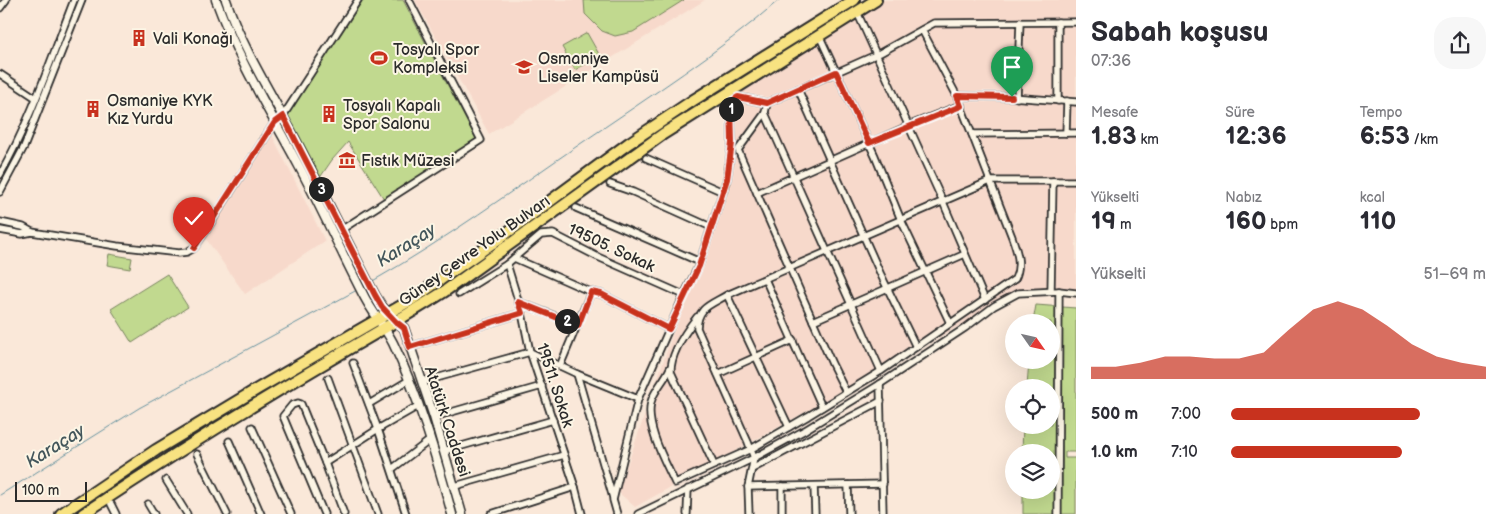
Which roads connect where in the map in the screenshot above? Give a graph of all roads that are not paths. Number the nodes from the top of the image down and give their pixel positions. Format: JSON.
{"nodes":[{"id":1,"x":6,"y":0,"type":"edge"},
{"id":2,"x":74,"y":0,"type":"edge"},
{"id":3,"x":82,"y":0,"type":"edge"},
{"id":4,"x":216,"y":0,"type":"edge"},
{"id":5,"x":226,"y":0,"type":"edge"},
{"id":6,"x":358,"y":0,"type":"edge"},
{"id":7,"x":409,"y":0,"type":"edge"},
{"id":8,"x":854,"y":0,"type":"edge"},
{"id":9,"x":876,"y":0,"type":"edge"},
{"id":10,"x":0,"y":8,"type":"edge"},
{"id":11,"x":856,"y":12,"type":"junction"},
{"id":12,"x":1020,"y":22,"type":"junction"},
{"id":13,"x":1058,"y":22,"type":"junction"},
{"id":14,"x":1076,"y":22,"type":"edge"},
{"id":15,"x":922,"y":30,"type":"junction"},
{"id":16,"x":819,"y":35,"type":"junction"},
{"id":17,"x":875,"y":55,"type":"junction"},
{"id":18,"x":836,"y":72,"type":"junction"},
{"id":19,"x":0,"y":74,"type":"edge"},
{"id":20,"x":798,"y":89,"type":"junction"},
{"id":21,"x":957,"y":96,"type":"junction"},
{"id":22,"x":36,"y":98,"type":"junction"},
{"id":23,"x":1017,"y":98,"type":"junction"},
{"id":24,"x":1058,"y":101,"type":"junction"},
{"id":25,"x":1067,"y":101,"type":"junction"},
{"id":26,"x":1076,"y":102,"type":"edge"},
{"id":27,"x":767,"y":103,"type":"junction"},
{"id":28,"x":961,"y":106,"type":"junction"},
{"id":29,"x":765,"y":113,"type":"junction"},
{"id":30,"x":283,"y":116,"type":"junction"},
{"id":31,"x":275,"y":122,"type":"junction"},
{"id":32,"x":908,"y":126,"type":"junction"},
{"id":33,"x":1066,"y":133,"type":"junction"},
{"id":34,"x":1076,"y":133,"type":"edge"},
{"id":35,"x":972,"y":134,"type":"junction"},
{"id":36,"x":869,"y":143,"type":"junction"},
{"id":37,"x":646,"y":158,"type":"dead end"},
{"id":38,"x":830,"y":161,"type":"junction"},
{"id":39,"x":0,"y":175,"type":"edge"},
{"id":40,"x":793,"y":177,"type":"junction"},
{"id":41,"x":990,"y":181,"type":"junction"},
{"id":42,"x":1053,"y":181,"type":"junction"},
{"id":43,"x":1076,"y":181,"type":"edge"},
{"id":44,"x":610,"y":184,"type":"dead end"},
{"id":45,"x":0,"y":192,"type":"edge"},
{"id":46,"x":723,"y":192,"type":"junction"},
{"id":47,"x":757,"y":193,"type":"junction"},
{"id":48,"x":943,"y":202,"type":"junction"},
{"id":49,"x":576,"y":208,"type":"dead end"},
{"id":50,"x":901,"y":220,"type":"junction"},
{"id":51,"x":0,"y":222,"type":"edge"},
{"id":52,"x":712,"y":227,"type":"junction"},
{"id":53,"x":0,"y":230,"type":"edge"},
{"id":54,"x":341,"y":230,"type":"junction"},
{"id":55,"x":32,"y":232,"type":"junction"},
{"id":56,"x":864,"y":236,"type":"junction"},
{"id":57,"x":828,"y":252,"type":"junction"},
{"id":58,"x":965,"y":254,"type":"junction"},
{"id":59,"x":514,"y":258,"type":"junction"},
{"id":60,"x":700,"y":262,"type":"junction"},
{"id":61,"x":507,"y":264,"type":"junction"},
{"id":62,"x":790,"y":268,"type":"junction"},
{"id":63,"x":925,"y":271,"type":"junction"},
{"id":64,"x":765,"y":279,"type":"junction"},
{"id":65,"x":888,"y":287,"type":"junction"},
{"id":66,"x":1051,"y":291,"type":"junction"},
{"id":67,"x":1059,"y":291,"type":"junction"},
{"id":68,"x":591,"y":292,"type":"junction"},
{"id":69,"x":1076,"y":293,"type":"edge"},
{"id":70,"x":459,"y":294,"type":"dead end"},
{"id":71,"x":684,"y":295,"type":"junction"},
{"id":72,"x":727,"y":295,"type":"junction"},
{"id":73,"x":985,"y":300,"type":"junction"},
{"id":74,"x":518,"y":302,"type":"junction"},
{"id":75,"x":850,"y":304,"type":"junction"},
{"id":76,"x":703,"y":309,"type":"junction"},
{"id":77,"x":388,"y":313,"type":"junction"},
{"id":78,"x":522,"y":313,"type":"junction"},
{"id":79,"x":377,"y":319,"type":"junction"},
{"id":80,"x":813,"y":321,"type":"junction"},
{"id":81,"x":396,"y":322,"type":"junction"},
{"id":82,"x":950,"y":323,"type":"junction"},
{"id":83,"x":578,"y":326,"type":"junction"},
{"id":84,"x":385,"y":328,"type":"junction"},
{"id":85,"x":669,"y":329,"type":"junction"},
{"id":86,"x":793,"y":340,"type":"junction"},
{"id":87,"x":410,"y":347,"type":"junction"},
{"id":88,"x":916,"y":347,"type":"junction"},
{"id":89,"x":530,"y":352,"type":"junction"},
{"id":90,"x":756,"y":357,"type":"junction"},
{"id":91,"x":353,"y":363,"type":"dead end"},
{"id":92,"x":560,"y":366,"type":"junction"},
{"id":93,"x":670,"y":368,"type":"junction"},
{"id":94,"x":881,"y":371,"type":"junction"},
{"id":95,"x":577,"y":374,"type":"junction"},
{"id":96,"x":718,"y":374,"type":"junction"},
{"id":97,"x":328,"y":378,"type":"dead end"},
{"id":98,"x":409,"y":380,"type":"junction"},
{"id":99,"x":422,"y":382,"type":"junction"},
{"id":100,"x":880,"y":384,"type":"junction"},
{"id":101,"x":542,"y":386,"type":"junction"},
{"id":102,"x":846,"y":392,"type":"junction"},
{"id":103,"x":638,"y":399,"type":"junction"},
{"id":104,"x":881,"y":401,"type":"junction"},
{"id":105,"x":369,"y":404,"type":"junction"},
{"id":106,"x":418,"y":406,"type":"junction"},
{"id":107,"x":822,"y":407,"type":"junction"},
{"id":108,"x":434,"y":417,"type":"junction"},
{"id":109,"x":553,"y":420,"type":"junction"},
{"id":110,"x":252,"y":427,"type":"dead end"},
{"id":111,"x":789,"y":427,"type":"junction"},
{"id":112,"x":808,"y":428,"type":"junction"},
{"id":113,"x":378,"y":429,"type":"junction"},
{"id":114,"x":812,"y":438,"type":"junction"},
{"id":115,"x":430,"y":440,"type":"junction"},
{"id":116,"x":229,"y":441,"type":"dead end"},
{"id":117,"x":353,"y":445,"type":"junction"},
{"id":118,"x":751,"y":449,"type":"junction"},
{"id":119,"x":444,"y":451,"type":"junction"},
{"id":120,"x":196,"y":454,"type":"dead end"},
{"id":121,"x":564,"y":455,"type":"junction"},
{"id":122,"x":754,"y":458,"type":"junction"},
{"id":123,"x":326,"y":463,"type":"junction"},
{"id":124,"x":714,"y":465,"type":"junction"},
{"id":125,"x":392,"y":468,"type":"junction"},
{"id":126,"x":752,"y":469,"type":"junction"},
{"id":127,"x":166,"y":480,"type":"dead end"},
{"id":128,"x":883,"y":484,"type":"junction"},
{"id":129,"x":848,"y":485,"type":"junction"},
{"id":130,"x":455,"y":486,"type":"junction"},
{"id":131,"x":782,"y":486,"type":"junction"},
{"id":132,"x":814,"y":486,"type":"junction"},
{"id":133,"x":575,"y":487,"type":"junction"},
{"id":134,"x":748,"y":487,"type":"junction"},
{"id":135,"x":688,"y":489,"type":"junction"},
{"id":136,"x":613,"y":500,"type":"junction"},
{"id":137,"x":111,"y":504,"type":"dead end"},
{"id":138,"x":148,"y":504,"type":"dead end"},
{"id":139,"x":61,"y":514,"type":"edge"},
{"id":140,"x":83,"y":514,"type":"edge"},
{"id":141,"x":116,"y":514,"type":"edge"},
{"id":142,"x":154,"y":514,"type":"edge"},
{"id":143,"x":187,"y":514,"type":"edge"},
{"id":144,"x":227,"y":514,"type":"edge"},
{"id":145,"x":261,"y":514,"type":"edge"},
{"id":146,"x":291,"y":514,"type":"edge"},
{"id":147,"x":324,"y":514,"type":"edge"},
{"id":148,"x":344,"y":514,"type":"edge"},
{"id":149,"x":378,"y":514,"type":"edge"},
{"id":150,"x":406,"y":514,"type":"edge"},
{"id":151,"x":452,"y":514,"type":"edge"},
{"id":152,"x":462,"y":514,"type":"edge"},
{"id":153,"x":491,"y":514,"type":"edge"},
{"id":154,"x":582,"y":514,"type":"edge"},
{"id":155,"x":617,"y":514,"type":"edge"},
{"id":156,"x":638,"y":514,"type":"edge"},
{"id":157,"x":687,"y":514,"type":"edge"},
{"id":158,"x":749,"y":514,"type":"edge"},
{"id":159,"x":782,"y":514,"type":"edge"},
{"id":160,"x":815,"y":514,"type":"edge"},
{"id":161,"x":848,"y":514,"type":"edge"},
{"id":162,"x":883,"y":514,"type":"edge"},
{"id":163,"x":1058,"y":514,"type":"edge"}],
"edges":[{"from":1,"to":10,"type":"street"},
{"from":2,"to":22,"type":"street"},
{"from":3,"to":45,"type":"street"},
{"from":4,"to":31,"type":"street","name":"Atatürk Caddesi"},
{"from":5,"to":30,"type":"street","name":"Atatürk Caddesi"},
{"from":6,"to":30,"type":"street"},
{"from":7,"to":54,"type":"street"},
{"from":8,"to":77,"type":"highway","name":"Güney Çevre Yolu Bulvarı"},
{"from":9,"to":11,"type":"highway","name":"Güney Çevre Yolu Bulvarı"},
{"from":11,"to":16,"type":"highway","name":"Güney Çevre Yolu Bulvarı"},
{"from":11,"to":17,"type":"street"},
{"from":12,"to":13,"type":"street"},
{"from":12,"to":15,"type":"street"},
{"from":12,"to":23,"type":"street"},
{"from":13,"to":14,"type":"street"},
{"from":13,"to":24,"type":"street"},
{"from":15,"to":17,"type":"street"},
{"from":15,"to":21,"type":"street"},
{"from":16,"to":18,"type":"street"},
{"from":16,"to":81,"type":"highway","name":"Güney Çevre Yolu Bulvarı"},
{"from":17,"to":18,"type":"street"},
{"from":17,"to":32,"type":"street"},
{"from":18,"to":20,"type":"street"},
{"from":18,"to":36,"type":"street"},
{"from":19,"to":22,"type":"street"},
{"from":20,"to":27,"type":"street"},
{"from":20,"to":38,"type":"street"},
{"from":21,"to":23,"type":"street"},
{"from":21,"to":28,"type":"street"},
{"from":22,"to":39,"type":"street"},
{"from":23,"to":24,"type":"street"},
{"from":24,"to":25,"type":"street"},
{"from":25,"to":26,"type":"street"},
{"from":25,"to":33,"type":"street"},
{"from":27,"to":29,"type":"street"},
{"from":27,"to":46,"type":"street"},
{"from":28,"to":32,"type":"street"},
{"from":28,"to":35,"type":"street"},
{"from":29,"to":40,"type":"street"},
{"from":29,"to":47,"type":"street"},
{"from":30,"to":31,"type":"street"},
{"from":30,"to":54,"type":"street","name":"Atatürk Caddesi"},
{"from":31,"to":55,"type":"street"},
{"from":31,"to":79,"type":"street","name":"Atatürk Caddesi"},
{"from":32,"to":36,"type":"street"},
{"from":32,"to":48,"type":"street"},
{"from":33,"to":34,"type":"street"},
{"from":33,"to":35,"type":"street"},
{"from":35,"to":41,"type":"street"},
{"from":36,"to":38,"type":"street"},
{"from":36,"to":50,"type":"street"},
{"from":37,"to":46,"type":"street"},
{"from":38,"to":40,"type":"street"},
{"from":38,"to":56,"type":"street"},
{"from":40,"to":47,"type":"street"},
{"from":40,"to":57,"type":"street"},
{"from":41,"to":42,"type":"street"},
{"from":41,"to":48,"type":"street"},
{"from":41,"to":73,"type":"street"},
{"from":42,"to":43,"type":"street"},
{"from":42,"to":66,"type":"street"},
{"from":44,"to":52,"type":"street"},
{"from":46,"to":52,"type":"street"},
{"from":47,"to":62,"type":"street"},
{"from":48,"to":50,"type":"street"},
{"from":48,"to":58,"type":"street"},
{"from":49,"to":60,"type":"street"},
{"from":50,"to":56,"type":"street"},
{"from":50,"to":63,"type":"street"},
{"from":51,"to":55,"type":"street"},
{"from":52,"to":60,"type":"street"},
{"from":53,"to":55,"type":"street"},
{"from":54,"to":77,"type":"street","name":"Atatürk Caddesi"},
{"from":56,"to":57,"type":"street"},
{"from":56,"to":65,"type":"street"},
{"from":57,"to":62,"type":"street"},
{"from":57,"to":75,"type":"street"},
{"from":58,"to":63,"type":"street"},
{"from":58,"to":73,"type":"street"},
{"from":59,"to":61,"type":"street","name":"19505. Sokak"},
{"from":59,"to":68,"type":"street"},
{"from":59,"to":71,"type":"street","name":"19505. Sokak"},
{"from":60,"to":71,"type":"street"},
{"from":61,"to":70,"type":"street","name":"19505. Sokak"},
{"from":61,"to":74,"type":"street","name":"19511. Sokak"},
{"from":62,"to":64,"type":"street"},
{"from":62,"to":80,"type":"street"},
{"from":63,"to":65,"type":"street"},
{"from":63,"to":82,"type":"street"},
{"from":64,"to":72,"type":"street"},
{"from":64,"to":86,"type":"street"},
{"from":65,"to":75,"type":"street"},
{"from":65,"to":88,"type":"street"},
{"from":66,"to":67,"type":"street"},
{"from":66,"to":100,"type":"street"},
{"from":67,"to":69,"type":"street"},
{"from":67,"to":163,"type":"street"},
{"from":68,"to":83,"type":"street"},
{"from":68,"to":85,"type":"street"},
{"from":71,"to":85,"type":"street"},
{"from":72,"to":76,"type":"street"},
{"from":72,"to":90,"type":"street"},
{"from":73,"to":82,"type":"street"},
{"from":74,"to":78,"type":"street","name":"19511. Sokak"},
{"from":74,"to":83,"type":"street"},
{"from":75,"to":80,"type":"street"},
{"from":75,"to":94,"type":"street"},
{"from":76,"to":93,"type":"street"},
{"from":76,"to":96,"type":"street"},
{"from":77,"to":79,"type":"highway","name":"Güney Çevre Yolu Bulvarı"},
{"from":77,"to":81,"type":"street","name":"Atatürk Caddesi"},
{"from":78,"to":87,"type":"street"},
{"from":78,"to":89,"type":"street","name":"19511. Sokak"},
{"from":79,"to":84,"type":"street","name":"Atatürk Caddesi"},
{"from":79,"to":139,"type":"highway","name":"Güney Çevre Yolu Bulvarı"},
{"from":80,"to":102,"type":"street"},
{"from":81,"to":84,"type":"highway","name":"Güney Çevre Yolu Bulvarı"},
{"from":81,"to":87,"type":"street","name":"Atatürk Caddesi"},
{"from":82,"to":88,"type":"street"},
{"from":83,"to":92,"type":"street"},
{"from":84,"to":98,"type":"street","name":"Atatürk Caddesi"},
{"from":84,"to":140,"type":"highway","name":"Güney Çevre Yolu Bulvarı"},
{"from":85,"to":103,"type":"street"},
{"from":86,"to":90,"type":"street"},
{"from":86,"to":107,"type":"street"},
{"from":87,"to":99,"type":"street","name":"Atatürk Caddesi"},
{"from":88,"to":94,"type":"street"},
{"from":89,"to":92,"type":"street"},
{"from":89,"to":99,"type":"street"},
{"from":89,"to":101,"type":"street","name":"19511. Sokak"},
{"from":90,"to":96,"type":"street"},
{"from":90,"to":111,"type":"street"},
{"from":91,"to":105,"type":"street"},
{"from":92,"to":95,"type":"street"},
{"from":93,"to":124,"type":"street"},
{"from":93,"to":124,"type":"street"},
{"from":94,"to":102,"type":"street"},
{"from":95,"to":103,"type":"street"},
{"from":95,"to":136,"type":"street"},
{"from":96,"to":118,"type":"street"},
{"from":97,"to":117,"type":"street"},
{"from":98,"to":105,"type":"street"},
{"from":98,"to":106,"type":"street","name":"Atatürk Caddesi"},
{"from":99,"to":108,"type":"street","name":"Atatürk Caddesi"},
{"from":100,"to":104,"type":"street"},
{"from":100,"to":112,"type":"street"},
{"from":101,"to":108,"type":"street"},
{"from":101,"to":109,"type":"street","name":"19511. Sokak"},
{"from":102,"to":107,"type":"street"},
{"from":103,"to":136,"type":"street"},
{"from":104,"to":114,"type":"street"},
{"from":104,"to":128,"type":"street"},
{"from":105,"to":113,"type":"street"},
{"from":106,"to":113,"type":"street"},
{"from":106,"to":115,"type":"street","name":"Atatürk Caddesi"},
{"from":107,"to":111,"type":"street"},
{"from":108,"to":119,"type":"street","name":"Atatürk Caddesi"},
{"from":109,"to":119,"type":"street"},
{"from":109,"to":121,"type":"street","name":"19511. Sokak"},
{"from":110,"to":146,"type":"street"},
{"from":111,"to":118,"type":"street"},
{"from":112,"to":114,"type":"street"},
{"from":112,"to":122,"type":"street"},
{"from":113,"to":117,"type":"street"},
{"from":113,"to":125,"type":"street"},
{"from":114,"to":126,"type":"street"},
{"from":115,"to":125,"type":"street"},
{"from":115,"to":151,"type":"street","name":"Atatürk Caddesi"},
{"from":116,"to":145,"type":"street"},
{"from":117,"to":123,"type":"street"},
{"from":117,"to":149,"type":"street"},
{"from":118,"to":122,"type":"street"},
{"from":118,"to":124,"type":"street"},
{"from":119,"to":130,"type":"street","name":"Atatürk Caddesi"},
{"from":120,"to":144,"type":"street"},
{"from":121,"to":130,"type":"street"},
{"from":121,"to":133,"type":"street","name":"19511. Sokak"},
{"from":122,"to":126,"type":"street"},
{"from":122,"to":135,"type":"street"},
{"from":123,"to":147,"type":"street"},
{"from":123,"to":148,"type":"street"},
{"from":125,"to":150,"type":"street"},
{"from":126,"to":134,"type":"street"},
{"from":127,"to":143,"type":"street"},
{"from":128,"to":129,"type":"street"},
{"from":128,"to":162,"type":"street"},
{"from":129,"to":132,"type":"street"},
{"from":129,"to":161,"type":"street"},
{"from":130,"to":152,"type":"street","name":"Atatürk Caddesi"},
{"from":131,"to":132,"type":"street"},
{"from":131,"to":134,"type":"street"},
{"from":131,"to":159,"type":"street"},
{"from":132,"to":160,"type":"street"},
{"from":133,"to":153,"type":"street"},
{"from":133,"to":154,"type":"street","name":"19511. Sokak"},
{"from":134,"to":158,"type":"street"},
{"from":135,"to":156,"type":"street"},
{"from":135,"to":157,"type":"street"},
{"from":136,"to":155,"type":"street"},
{"from":137,"to":141,"type":"street"},
{"from":138,"to":142,"type":"street"}]}
